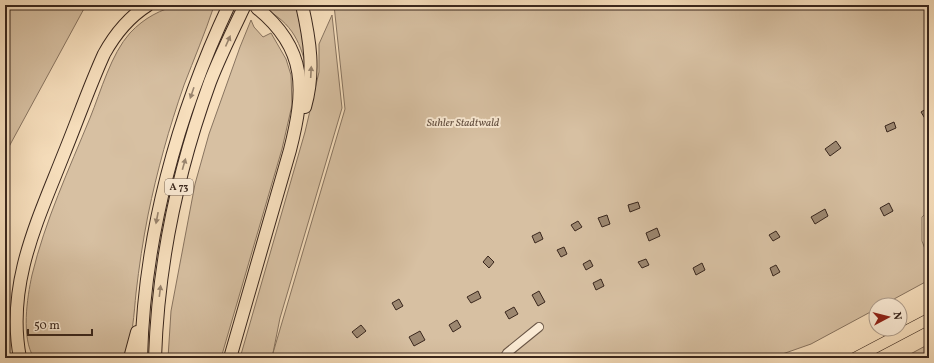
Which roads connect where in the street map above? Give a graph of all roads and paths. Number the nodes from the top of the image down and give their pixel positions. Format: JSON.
{"nodes":[{"id":1,"x":148,"y":5,"type":"edge"},
{"id":2,"x":229,"y":5,"type":"edge"},
{"id":3,"x":302,"y":5,"type":"edge"},
{"id":4,"x":251,"y":7,"type":"edge"},
{"id":5,"x":290,"y":150,"type":"junction"},
{"id":6,"x":144,"y":307,"type":"junction"},
{"id":7,"x":929,"y":319,"type":"edge"},
{"id":8,"x":539,"y":327,"type":"dead end"},
{"id":9,"x":18,"y":338,"type":"junction"},
{"id":10,"x":20,"y":358,"type":"edge"},
{"id":11,"x":25,"y":358,"type":"edge"},
{"id":12,"x":130,"y":358,"type":"edge"},
{"id":13,"x":141,"y":358,"type":"edge"},
{"id":14,"x":155,"y":358,"type":"edge"},
{"id":15,"x":230,"y":358,"type":"edge"},
{"id":16,"x":504,"y":358,"type":"edge"},
{"id":17,"x":855,"y":358,"type":"edge"}],
"edges":[{"from":1,"to":9,"type":"highway"},
{"from":2,"to":6,"type":"highway","number":"A 73","one_way":true},
{"from":5,"to":3,"type":"highway","one_way":true},
{"from":4,"to":5,"type":"highway"},
{"from":14,"to":4,"type":"highway","number":"A 73","one_way":true},
{"from":5,"to":15,"type":"highway"},
{"from":6,"to":12,"type":"highway"},
{"from":6,"to":13,"type":"highway","number":"A 73"},
{"from":7,"to":17,"type":"main road"},
{"from":8,"to":16,"type":"lane"},
{"from":9,"to":10,"type":"highway"},
{"from":9,"to":11,"type":"highway"}]}
